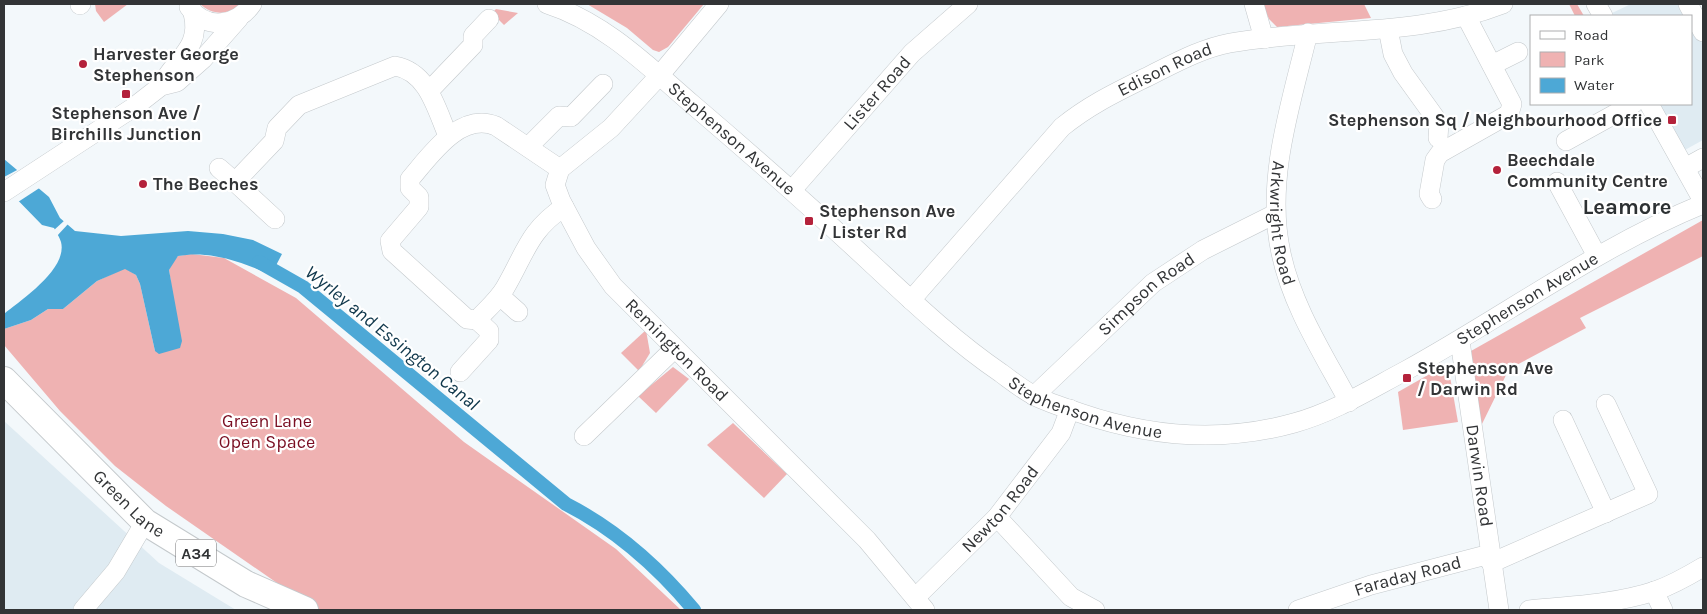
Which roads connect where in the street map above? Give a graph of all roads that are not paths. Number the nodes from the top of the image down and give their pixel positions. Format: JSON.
{"nodes":[{"id":1,"x":547,"y":4,"type":"edge"},
{"id":2,"x":719,"y":4,"type":"edge"},
{"id":3,"x":968,"y":4,"type":"edge"},
{"id":4,"x":1254,"y":4,"type":"edge"},
{"id":5,"x":1503,"y":4,"type":"edge"},
{"id":6,"x":1596,"y":4,"type":"edge"},
{"id":7,"x":1688,"y":4,"type":"edge"},
{"id":8,"x":190,"y":8,"type":"edge"},
{"id":9,"x":250,"y":9,"type":"edge"},
{"id":10,"x":1602,"y":15,"type":"edge"},
{"id":11,"x":1466,"y":16,"type":"junction"},
{"id":12,"x":489,"y":19,"type":"dead end"},
{"id":13,"x":1388,"y":29,"type":"junction"},
{"id":14,"x":1703,"y":32,"type":"edge"},
{"id":15,"x":1308,"y":33,"type":"junction"},
{"id":16,"x":1264,"y":39,"type":"junction"},
{"id":17,"x":1518,"y":52,"type":"dead end"},
{"id":18,"x":1492,"y":65,"type":"junction"},
{"id":19,"x":659,"y":76,"type":"junction"},
{"id":20,"x":603,"y":84,"type":"dead end"},
{"id":21,"x":161,"y":86,"type":"junction"},
{"id":22,"x":429,"y":91,"type":"junction"},
{"id":23,"x":1631,"y":105,"type":"edge"},
{"id":24,"x":1650,"y":105,"type":"edge"},
{"id":25,"x":448,"y":136,"type":"junction"},
{"id":26,"x":1438,"y":138,"type":"dead end"},
{"id":27,"x":1566,"y":141,"type":"dead end"},
{"id":28,"x":528,"y":147,"type":"junction"},
{"id":29,"x":1703,"y":158,"type":"edge"},
{"id":30,"x":219,"y":168,"type":"dead end"},
{"id":31,"x":1685,"y":168,"type":"junction"},
{"id":32,"x":560,"y":169,"type":"junction"},
{"id":33,"x":234,"y":182,"type":"junction"},
{"id":34,"x":1558,"y":182,"type":"dead end"},
{"id":35,"x":792,"y":190,"type":"junction"},
{"id":36,"x":4,"y":192,"type":"edge"},
{"id":37,"x":1432,"y":199,"type":"dead end"},
{"id":38,"x":1703,"y":203,"type":"edge"},
{"id":39,"x":564,"y":207,"type":"junction"},
{"id":40,"x":1276,"y":214,"type":"junction"},
{"id":41,"x":274,"y":219,"type":"dead end"},
{"id":42,"x":1598,"y":256,"type":"junction"},
{"id":43,"x":500,"y":296,"type":"junction"},
{"id":44,"x":911,"y":300,"type":"junction"},
{"id":45,"x":518,"y":312,"type":"dead end"},
{"id":46,"x":477,"y":320,"type":"junction"},
{"id":47,"x":1460,"y":341,"type":"junction"},
{"id":48,"x":674,"y":349,"type":"junction"},
{"id":49,"x":460,"y":372,"type":"dead end"},
{"id":50,"x":4,"y":380,"type":"edge"},
{"id":51,"x":1034,"y":396,"type":"junction"},
{"id":52,"x":1349,"y":402,"type":"junction"},
{"id":53,"x":1606,"y":404,"type":"dead end"},
{"id":54,"x":1070,"y":409,"type":"junction"},
{"id":55,"x":1563,"y":420,"type":"dead end"},
{"id":56,"x":584,"y":436,"type":"dead end"},
{"id":57,"x":1606,"y":513,"type":"junction"},
{"id":58,"x":997,"y":517,"type":"junction"},
{"id":59,"x":145,"y":522,"type":"junction"},
{"id":60,"x":1490,"y":559,"type":"junction"},
{"id":61,"x":1703,"y":567,"type":"edge"},
{"id":62,"x":1654,"y":591,"type":"junction"},
{"id":63,"x":921,"y":603,"type":"edge"},
{"id":64,"x":83,"y":610,"type":"edge"},
{"id":65,"x":306,"y":610,"type":"edge"},
{"id":66,"x":1095,"y":610,"type":"edge"},
{"id":67,"x":1298,"y":610,"type":"edge"},
{"id":68,"x":1500,"y":610,"type":"edge"},
{"id":69,"x":1528,"y":610,"type":"edge"},
{"id":70,"x":1662,"y":610,"type":"edge"}],
"edges":[{"from":1,"to":19,"type":"street","name":"Stephenson Avenue"},
{"from":2,"to":19,"type":"street"},
{"from":3,"to":35,"type":"street","name":"Lister Road"},
{"from":4,"to":16,"type":"street"},
{"from":5,"to":11,"type":"street","name":"Edison Road"},
{"from":6,"to":10,"type":"street"},
{"from":7,"to":14,"type":"street"},
{"from":8,"to":9,"type":"street"},
{"from":8,"to":21,"type":"street"},
{"from":9,"to":21,"type":"street"},
{"from":11,"to":13,"type":"street","name":"Edison Road"},
{"from":11,"to":18,"type":"street"},
{"from":12,"to":22,"type":"street"},
{"from":13,"to":15,"type":"street","name":"Edison Road"},
{"from":13,"to":26,"type":"street"},
{"from":15,"to":16,"type":"street","name":"Edison Road"},
{"from":15,"to":40,"type":"street","name":"Arkwright Road"},
{"from":16,"to":44,"type":"street","name":"Edison Road"},
{"from":17,"to":18,"type":"street"},
{"from":18,"to":37,"type":"street"},
{"from":19,"to":32,"type":"street"},
{"from":19,"to":35,"type":"street","name":"Stephenson Avenue"},
{"from":20,"to":28,"type":"street"},
{"from":21,"to":36,"type":"street"},
{"from":22,"to":25,"type":"street"},
{"from":22,"to":33,"type":"street"},
{"from":23,"to":27,"type":"street"},
{"from":24,"to":31,"type":"street"},
{"from":25,"to":28,"type":"street"},
{"from":25,"to":46,"type":"street"},
{"from":28,"to":32,"type":"street"},
{"from":29,"to":31,"type":"street"},
{"from":30,"to":33,"type":"street"},
{"from":31,"to":38,"type":"street"},
{"from":32,"to":39,"type":"street","name":"Remington Road"},
{"from":33,"to":41,"type":"street"},
{"from":34,"to":42,"type":"street"},
{"from":35,"to":44,"type":"street","name":"Stephenson Avenue"},
{"from":38,"to":42,"type":"street","name":"Stephenson Avenue"},
{"from":39,"to":43,"type":"street"},
{"from":39,"to":48,"type":"street","name":"Remington Road"},
{"from":40,"to":51,"type":"street","name":"Simpson Road"},
{"from":40,"to":52,"type":"street","name":"Arkwright Road"},
{"from":42,"to":47,"type":"street","name":"Stephenson Avenue"},
{"from":43,"to":45,"type":"street"},
{"from":43,"to":46,"type":"street"},
{"from":44,"to":51,"type":"street","name":"Stephenson Avenue"},
{"from":46,"to":49,"type":"street"},
{"from":47,"to":52,"type":"street","name":"Stephenson Avenue"},
{"from":47,"to":60,"type":"street","name":"Darwin Road"},
{"from":48,"to":56,"type":"street"},
{"from":48,"to":63,"type":"street","name":"Remington Road"},
{"from":50,"to":59,"type":"highway","name":"Green Lane","number":"A34"},
{"from":51,"to":54,"type":"street","name":"Stephenson Avenue"},
{"from":52,"to":54,"type":"street","name":"Stephenson Avenue"},
{"from":53,"to":57,"type":"street","name":"Faraday Road"},
{"from":54,"to":58,"type":"street","name":"Newton Road"},
{"from":55,"to":57,"type":"street"},
{"from":57,"to":60,"type":"street","name":"Faraday Road"},
{"from":58,"to":63,"type":"street","name":"Newton Road"},
{"from":58,"to":66,"type":"street"},
{"from":59,"to":64,"type":"street"},
{"from":59,"to":65,"type":"highway","name":"Green Lane","number":"A34"},
{"from":60,"to":67,"type":"street","name":"Faraday Road"},
{"from":60,"to":68,"type":"street","name":"Darwin Road"},
{"from":61,"to":62,"type":"street"},
{"from":62,"to":69,"type":"street"},
{"from":62,"to":70,"type":"street"}]}
